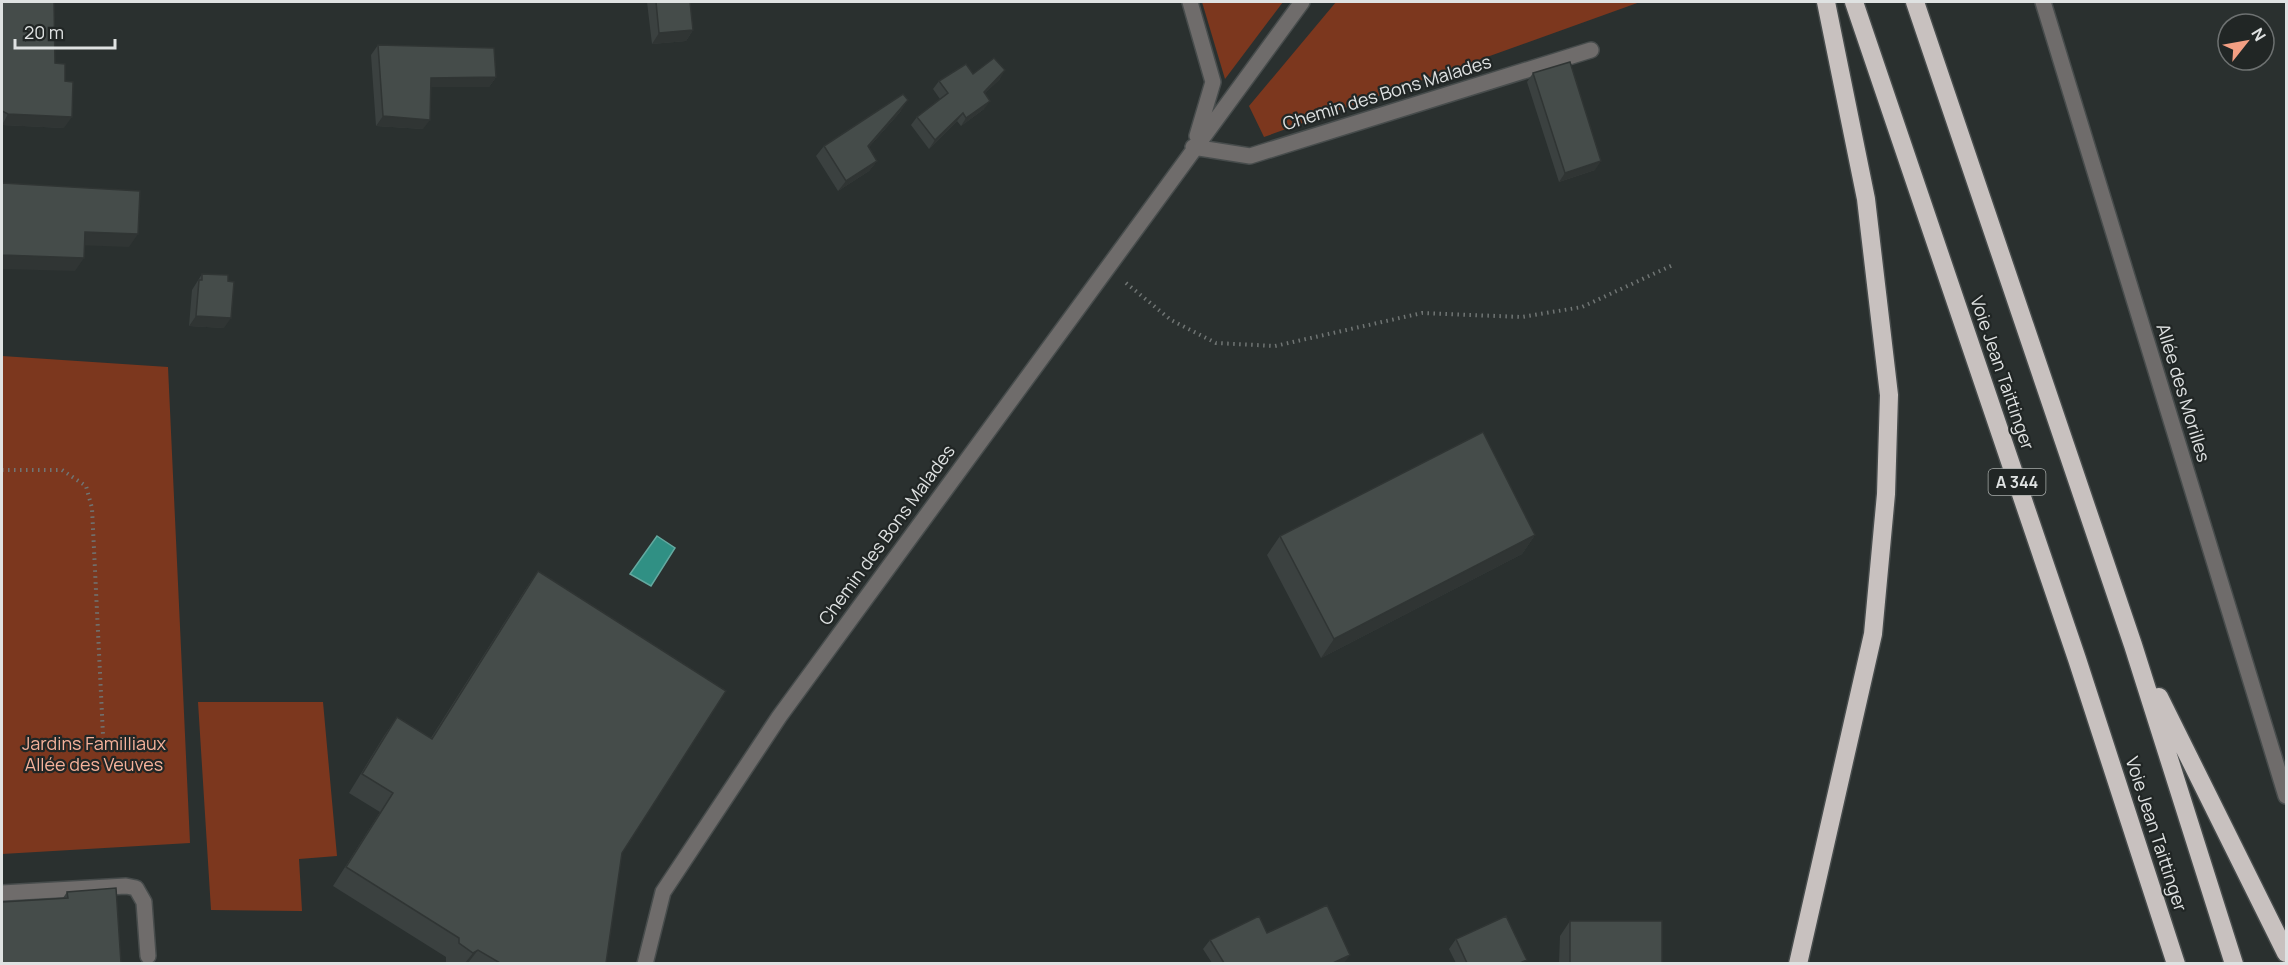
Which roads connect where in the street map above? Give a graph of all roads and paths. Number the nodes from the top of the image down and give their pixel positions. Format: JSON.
{"nodes":[{"id":1,"x":1190,"y":2,"type":"edge"},
{"id":2,"x":1302,"y":2,"type":"edge"},
{"id":3,"x":1826,"y":2,"type":"edge"},
{"id":4,"x":1854,"y":2,"type":"edge"},
{"id":5,"x":1915,"y":2,"type":"edge"},
{"id":6,"x":2043,"y":2,"type":"edge"},
{"id":7,"x":1591,"y":50,"type":"dead end"},
{"id":8,"x":1193,"y":147,"type":"junction"},
{"id":9,"x":1675,"y":264,"type":"dead end"},
{"id":10,"x":1106,"y":267,"type":"junction"},
{"id":11,"x":2,"y":470,"type":"edge"},
{"id":12,"x":2133,"y":645,"type":"junction"},
{"id":13,"x":104,"y":756,"type":"dead end"},
{"id":14,"x":2286,"y":796,"type":"edge"},
{"id":15,"x":2,"y":893,"type":"edge"},
{"id":16,"x":2286,"y":953,"type":"edge"},
{"id":17,"x":148,"y":956,"type":"dead end"},
{"id":18,"x":645,"y":963,"type":"edge"},
{"id":19,"x":1798,"y":963,"type":"edge"},
{"id":20,"x":2176,"y":963,"type":"edge"},
{"id":21,"x":2234,"y":963,"type":"edge"}],
"edges":[{"from":1,"to":8,"type":"street","name":"Chemin des Bons Malades"},
{"from":2,"to":8,"type":"street","name":"Chemin des Bons Malades"},
{"from":3,"to":19,"type":"highway"},
{"from":4,"to":20,"type":"highway","name":"Voie Jean Taittinger","number":"A 344"},
{"from":5,"to":12,"type":"highway","name":"Voie Jean Taittinger"},
{"from":6,"to":14,"type":"street","name":"Allée des Morilles"},
{"from":7,"to":8,"type":"street","name":"Chemin des Bons Malades"},
{"from":8,"to":10,"type":"street","name":"Chemin des Bons Malades"},
{"from":9,"to":10,"type":"path"},
{"from":10,"to":18,"type":"street","name":"Chemin des Bons Malades"},
{"from":11,"to":13,"type":"path"},
{"from":12,"to":16,"type":"highway"},
{"from":12,"to":21,"type":"highway","name":"Voie Jean Taittinger"},
{"from":15,"to":17,"type":"street"}]}
